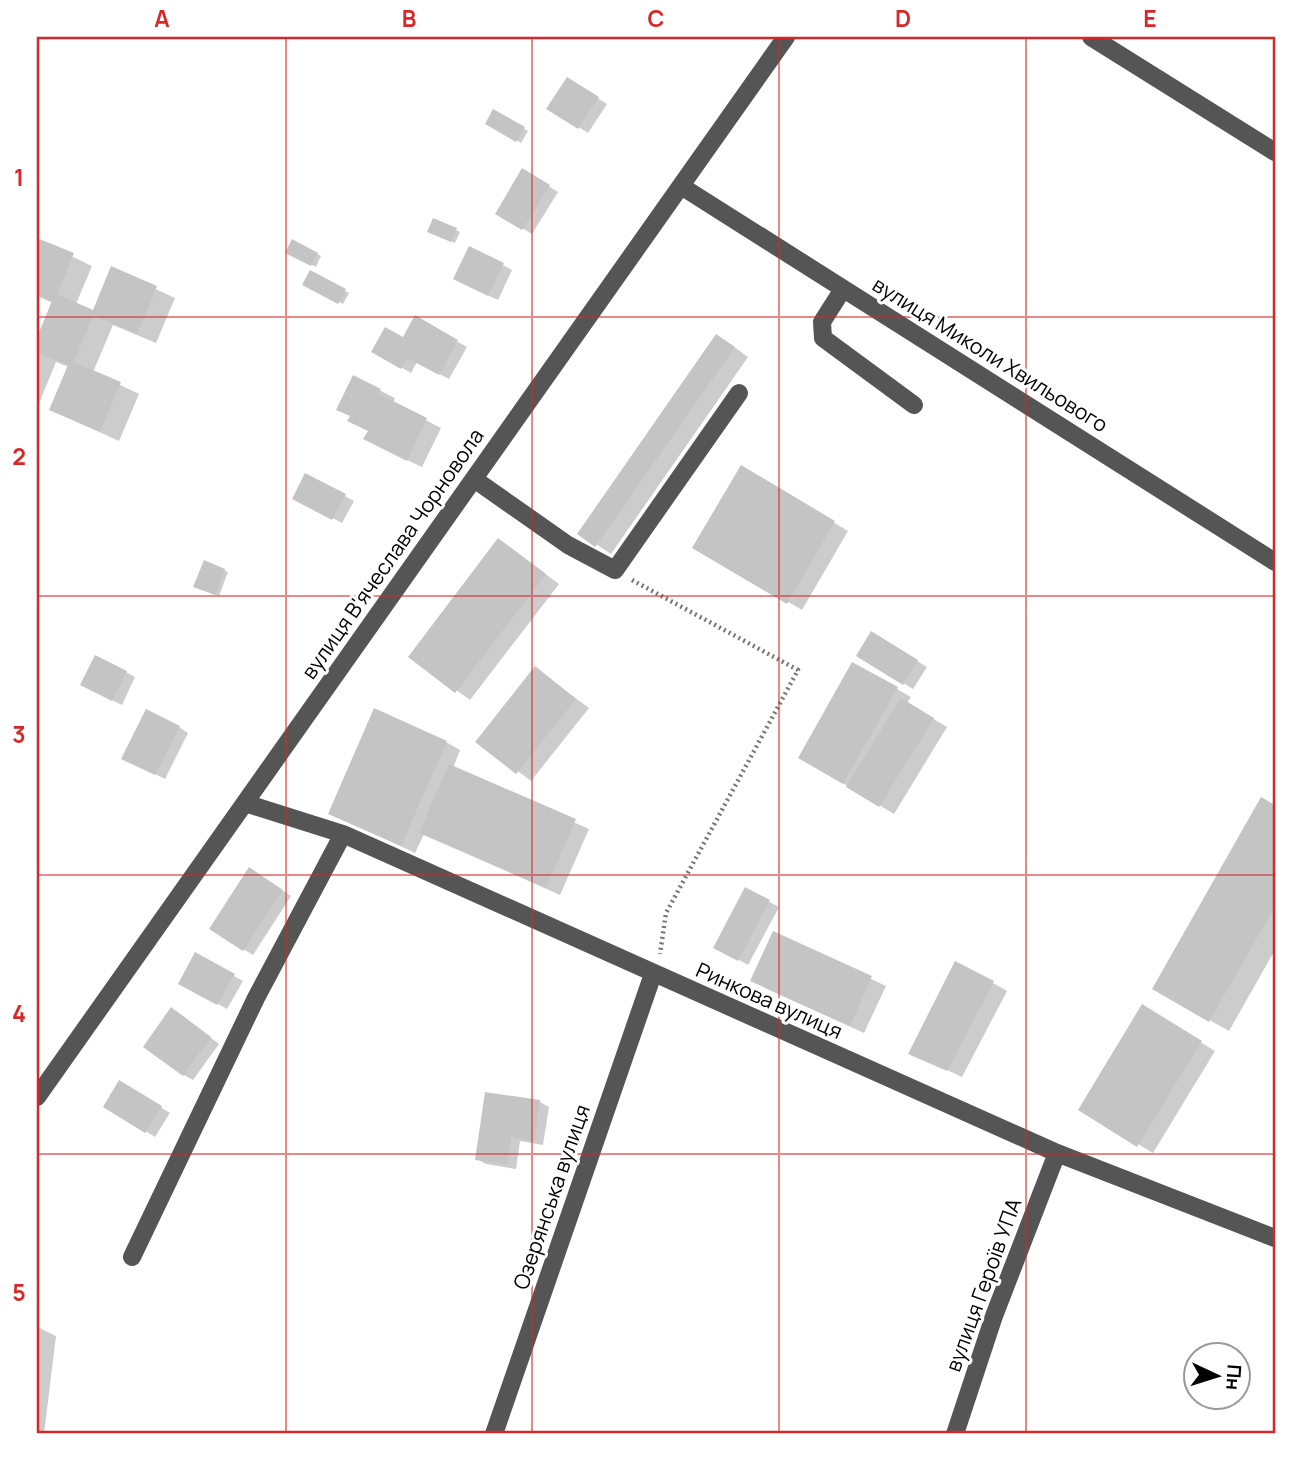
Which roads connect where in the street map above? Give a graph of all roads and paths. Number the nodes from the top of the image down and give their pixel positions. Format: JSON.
{"nodes":[{"id":1,"x":786,"y":37,"type":"edge"},
{"id":2,"x":1091,"y":37,"type":"edge"},
{"id":3,"x":1275,"y":152,"type":"edge"},
{"id":4,"x":681,"y":186,"type":"junction"},
{"id":5,"x":843,"y":289,"type":"junction"},
{"id":6,"x":739,"y":393,"type":"dead end"},
{"id":7,"x":914,"y":405,"type":"dead end"},
{"id":8,"x":474,"y":479,"type":"junction"},
{"id":9,"x":1275,"y":562,"type":"edge"},
{"id":10,"x":615,"y":570,"type":"junction"},
{"id":11,"x":245,"y":803,"type":"junction"},
{"id":12,"x":343,"y":834,"type":"junction"},
{"id":13,"x":653,"y":974,"type":"junction"},
{"id":14,"x":37,"y":1097,"type":"edge"},
{"id":15,"x":1057,"y":1153,"type":"junction"},
{"id":16,"x":1275,"y":1238,"type":"edge"},
{"id":17,"x":132,"y":1257,"type":"dead end"},
{"id":18,"x":494,"y":1434,"type":"edge"},
{"id":19,"x":955,"y":1434,"type":"edge"}],
"edges":[{"from":1,"to":4,"type":"street","name":"вулиця В'ячеслава Чорновола"},
{"from":2,"to":3,"type":"street"},
{"from":4,"to":5,"type":"street","name":"вулиця Миколи Хвильового"},
{"from":4,"to":8,"type":"street","name":"вулиця В'ячеслава Чорновола"},
{"from":5,"to":7,"type":"street"},
{"from":5,"to":9,"type":"street","name":"вулиця Миколи Хвильового"},
{"from":6,"to":10,"type":"street"},
{"from":8,"to":10,"type":"street"},
{"from":8,"to":11,"type":"street","name":"вулиця В'ячеслава Чорновола"},
{"from":10,"to":13,"type":"path"},
{"from":11,"to":12,"type":"street","name":"Ринкова вулиця"},
{"from":11,"to":14,"type":"street","name":"вулиця В'ячеслава Чорновола"},
{"from":12,"to":13,"type":"street","name":"Ринкова вулиця"},
{"from":12,"to":17,"type":"street"},
{"from":13,"to":15,"type":"street","name":"Ринкова вулиця"},
{"from":13,"to":18,"type":"street","name":"Озерянська вулиця"},
{"from":15,"to":16,"type":"street","name":"Ринкова вулиця"},
{"from":15,"to":19,"type":"street","name":"вулиця Героїв УПА"}]}
